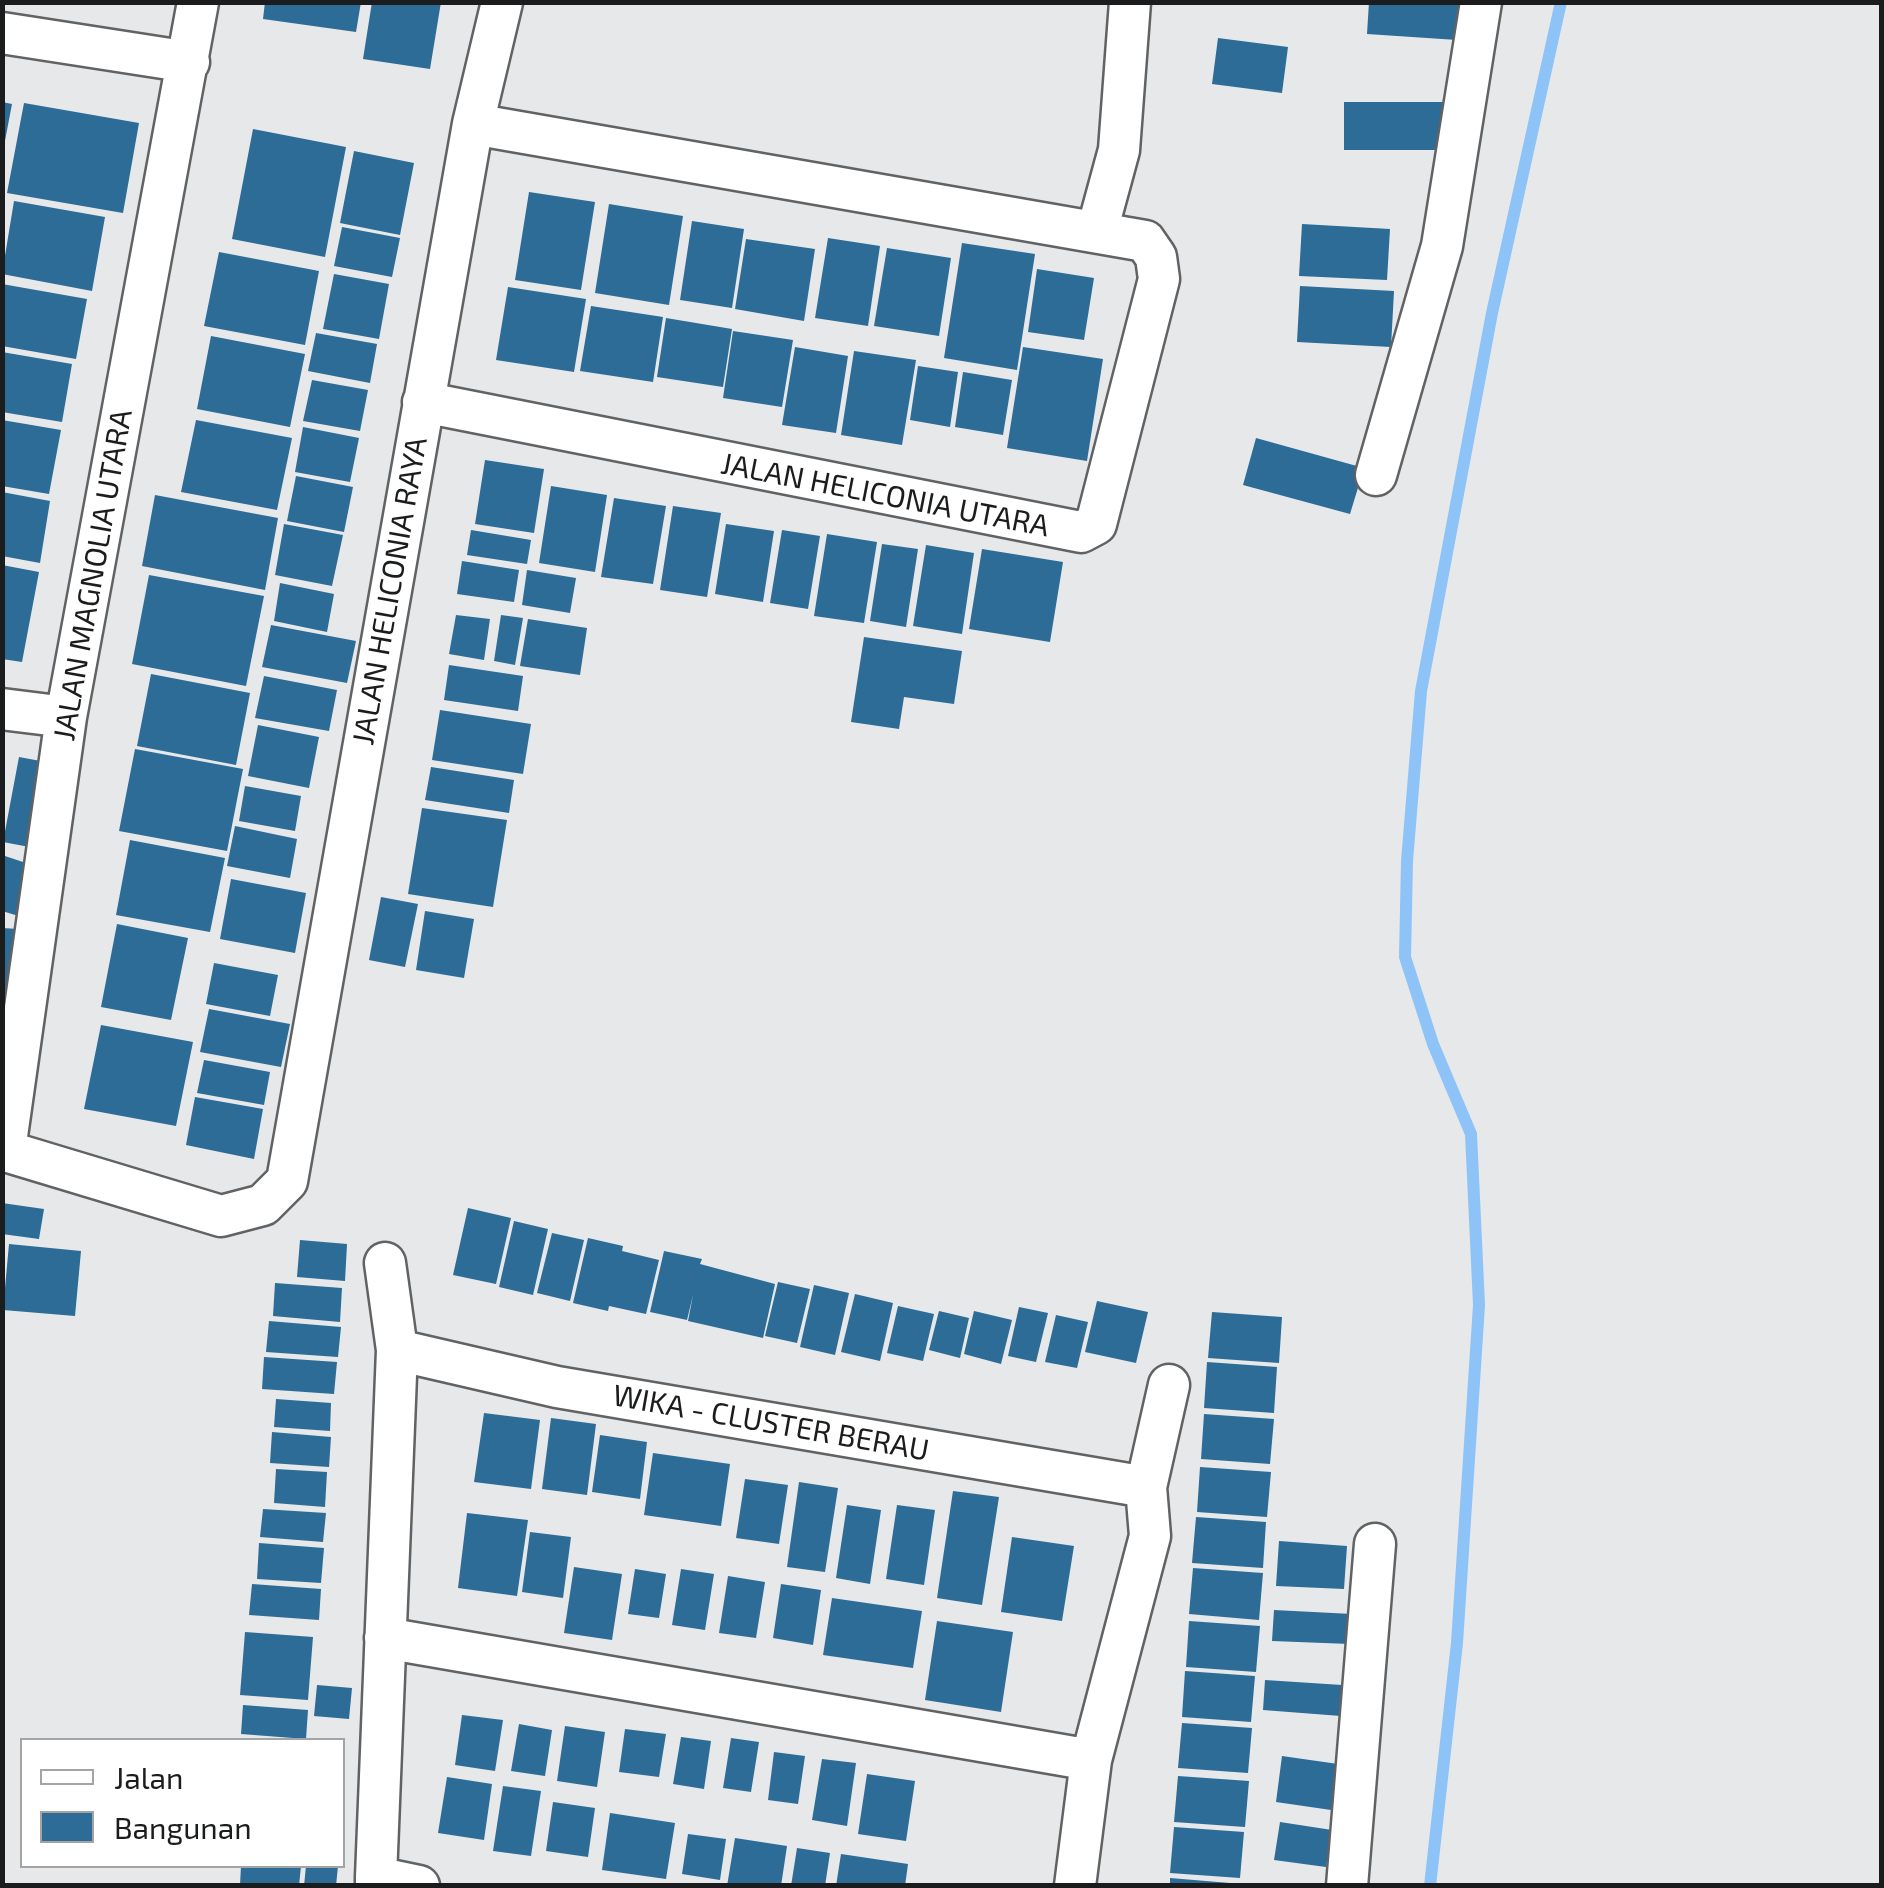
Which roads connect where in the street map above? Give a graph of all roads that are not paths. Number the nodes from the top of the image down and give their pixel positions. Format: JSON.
{"nodes":[{"id":1,"x":198,"y":2,"type":"edge"},
{"id":2,"x":502,"y":2,"type":"edge"},
{"id":3,"x":1130,"y":2,"type":"edge"},
{"id":4,"x":1480,"y":2,"type":"edge"},
{"id":5,"x":2,"y":33,"type":"edge"},
{"id":6,"x":188,"y":62,"type":"junction"},
{"id":7,"x":473,"y":124,"type":"junction"},
{"id":8,"x":1097,"y":231,"type":"junction"},
{"id":9,"x":423,"y":402,"type":"junction"},
{"id":10,"x":1376,"y":475,"type":"dead end"},
{"id":11,"x":2,"y":709,"type":"edge"},
{"id":12,"x":66,"y":717,"type":"junction"},
{"id":13,"x":4,"y":1150,"type":"edge"},
{"id":14,"x":385,"y":1263,"type":"dead end"},
{"id":15,"x":397,"y":1350,"type":"junction"},
{"id":16,"x":1169,"y":1385,"type":"dead end"},
{"id":17,"x":1146,"y":1487,"type":"junction"},
{"id":18,"x":1375,"y":1544,"type":"dead end"},
{"id":19,"x":386,"y":1638,"type":"junction"},
{"id":20,"x":1090,"y":1760,"type":"junction"},
{"id":21,"x":376,"y":1881,"type":"edge"},
{"id":22,"x":419,"y":1886,"type":"edge"},
{"id":23,"x":1074,"y":1886,"type":"edge"},
{"id":24,"x":1347,"y":1886,"type":"edge"}],
"edges":[{"from":1,"to":6,"type":"street","name":"JALAN MAGNOLIA UTARA"},
{"from":2,"to":7,"type":"street","name":"JALAN HELICONIA RAYA"},
{"from":3,"to":8,"type":"street"},
{"from":4,"to":10,"type":"street"},
{"from":5,"to":6,"type":"street"},
{"from":6,"to":12,"type":"street","name":"JALAN MAGNOLIA UTARA"},
{"from":7,"to":8,"type":"street"},
{"from":7,"to":9,"type":"street","name":"JALAN HELICONIA RAYA"},
{"from":8,"to":9,"type":"street","name":"JALAN HELICONIA UTARA"},
{"from":9,"to":13,"type":"street","name":"JALAN HELICONIA RAYA"},
{"from":11,"to":12,"type":"street"},
{"from":12,"to":13,"type":"street","name":"JALAN MAGNOLIA UTARA"},
{"from":14,"to":15,"type":"street"},
{"from":15,"to":17,"type":"street","name":"WIKA - CLUSTER BERAU"},
{"from":15,"to":19,"type":"street"},
{"from":16,"to":17,"type":"street"},
{"from":17,"to":20,"type":"street"},
{"from":18,"to":24,"type":"street"},
{"from":19,"to":20,"type":"street"},
{"from":19,"to":21,"type":"street"},
{"from":20,"to":23,"type":"street"},
{"from":21,"to":22,"type":"street"}]}
